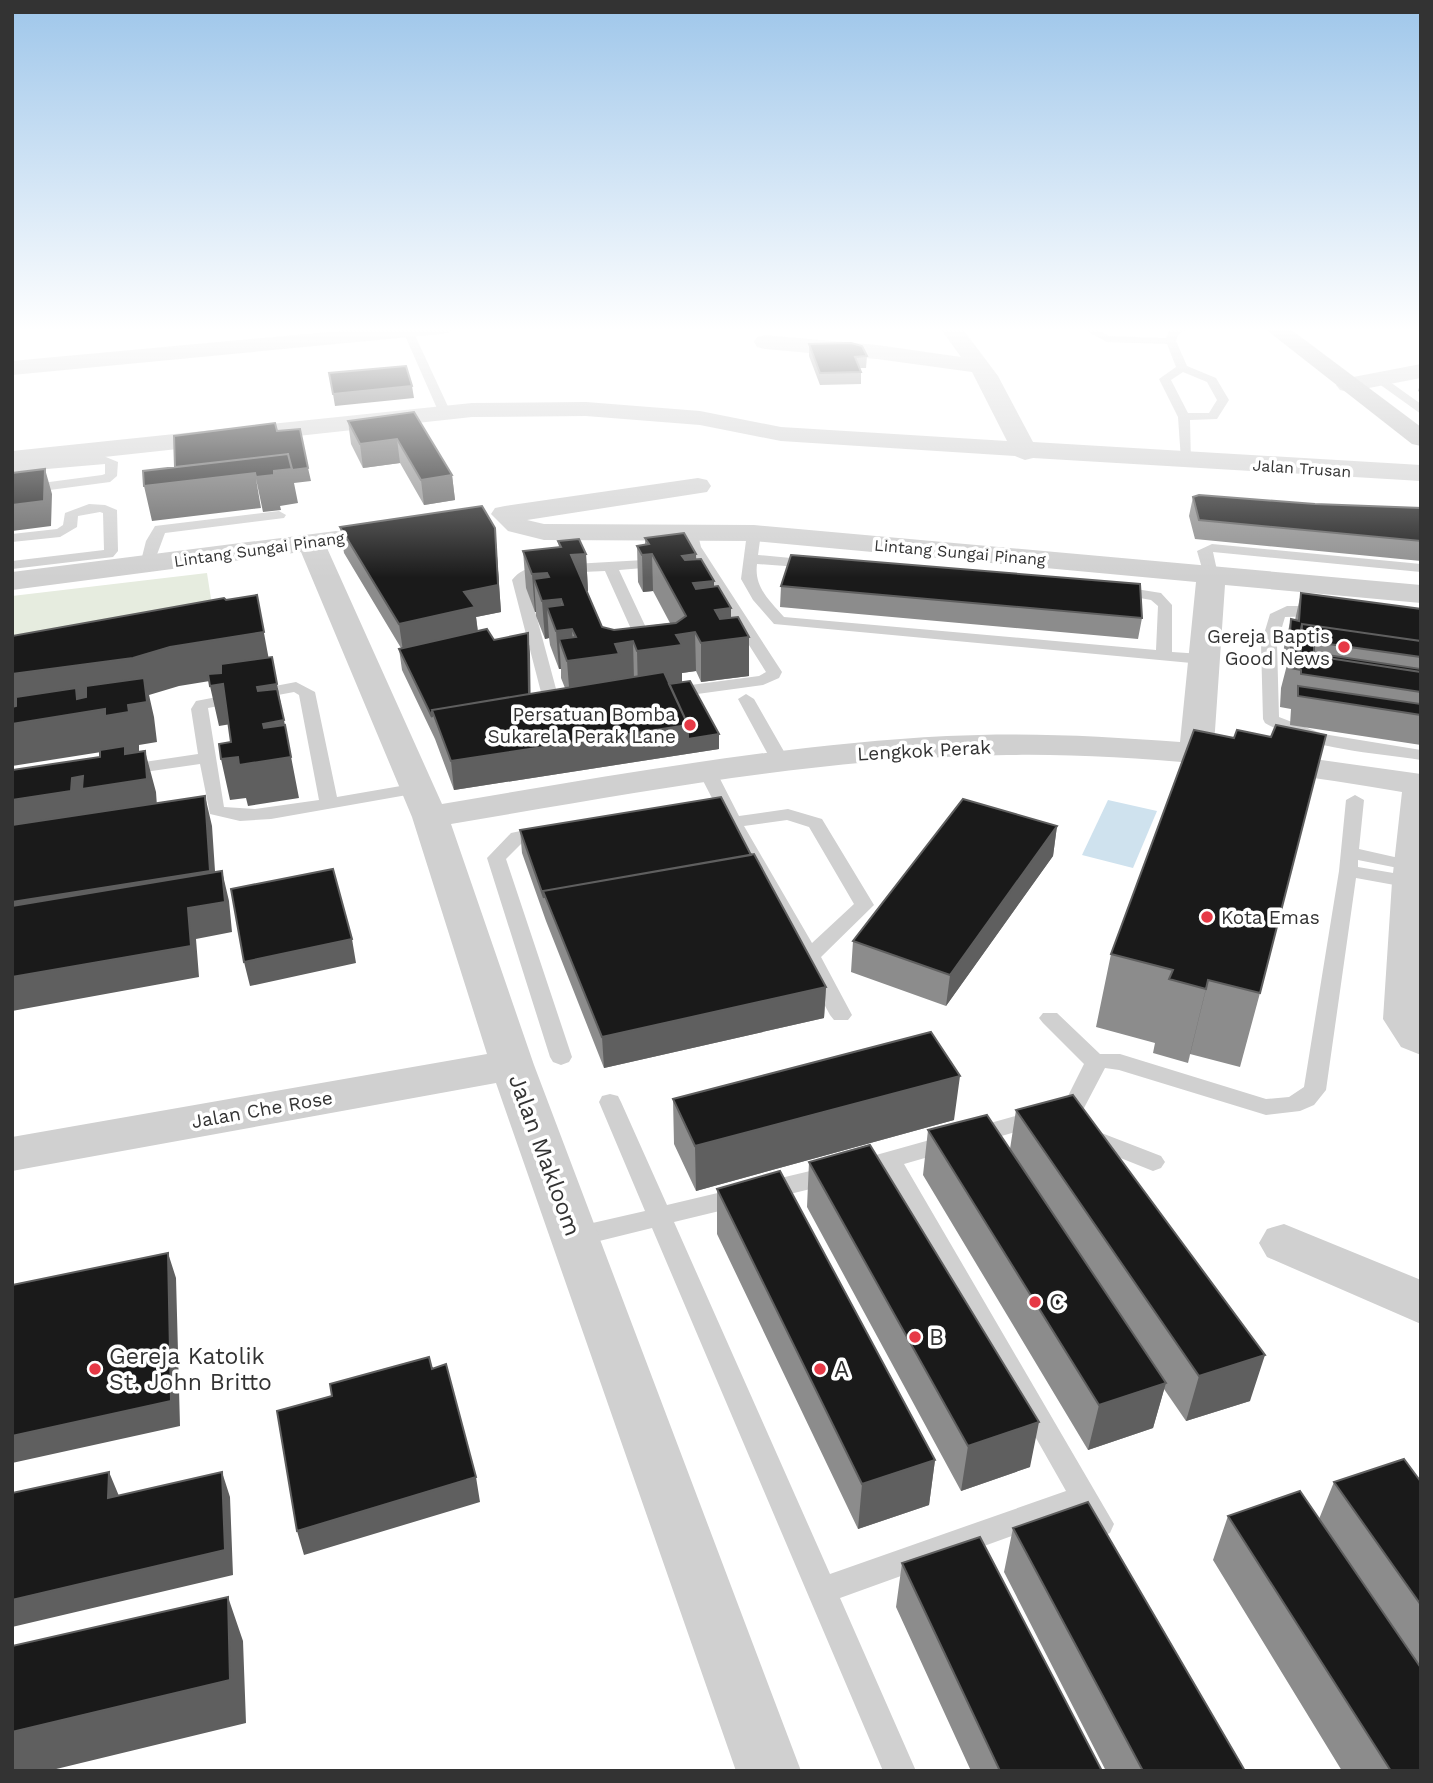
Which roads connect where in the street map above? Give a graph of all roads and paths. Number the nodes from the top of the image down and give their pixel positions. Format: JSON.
{"nodes":[{"id":1,"x":482,"y":411,"type":"edge"},
{"id":2,"x":614,"y":411,"type":"edge"},
{"id":3,"x":1005,"y":411,"type":"edge"},
{"id":4,"x":1181,"y":411,"type":"edge"},
{"id":5,"x":1216,"y":411,"type":"edge"},
{"id":6,"x":1383,"y":411,"type":"edge"},
{"id":7,"x":445,"y":412,"type":"joint"},
{"id":8,"x":1184,"y":417,"type":"junction"},
{"id":9,"x":1421,"y":439,"type":"edge"},
{"id":10,"x":1025,"y":452,"type":"junction"},
{"id":11,"x":12,"y":459,"type":"edge"},
{"id":12,"x":1187,"y":460,"type":"junction"},
{"id":13,"x":12,"y":468,"type":"edge"},
{"id":14,"x":1421,"y":473,"type":"edge"},
{"id":15,"x":698,"y":486,"type":"dead end"},
{"id":16,"x":12,"y":491,"type":"edge"},
{"id":17,"x":279,"y":515,"type":"edge"},
{"id":18,"x":690,"y":531,"type":"junction"},
{"id":19,"x":363,"y":535,"type":"edge"},
{"id":20,"x":12,"y":538,"type":"edge"},
{"id":21,"x":311,"y":543,"type":"junction"},
{"id":22,"x":752,"y":546,"type":"junction"},
{"id":23,"x":689,"y":560,"type":"junction"},
{"id":24,"x":147,"y":565,"type":"junction"},
{"id":25,"x":610,"y":566,"type":"junction"},
{"id":26,"x":833,"y":566,"type":"edge"},
{"id":27,"x":1421,"y":568,"type":"edge"},
{"id":28,"x":23,"y":572,"type":"edge"},
{"id":29,"x":1211,"y":575,"type":"junction"},
{"id":30,"x":1312,"y":584,"type":"junction"},
{"id":31,"x":1107,"y":589,"type":"edge"},
{"id":32,"x":1421,"y":594,"type":"edge"},
{"id":33,"x":648,"y":649,"type":"edge"},
{"id":34,"x":1164,"y":655,"type":"junction"},
{"id":35,"x":1202,"y":659,"type":"junction"},
{"id":36,"x":646,"y":696,"type":"edge"},
{"id":37,"x":746,"y":699,"type":"dead end"},
{"id":38,"x":579,"y":705,"type":"edge"},
{"id":39,"x":1196,"y":752,"type":"junction"},
{"id":40,"x":207,"y":758,"type":"junction"},
{"id":41,"x":781,"y":762,"type":"junction"},
{"id":42,"x":103,"y":773,"type":"edge"},
{"id":43,"x":1420,"y":789,"type":"edge"},
{"id":44,"x":712,"y":792,"type":"junction"},
{"id":45,"x":1355,"y":800,"type":"dead end"},
{"id":46,"x":424,"y":803,"type":"junction"},
{"id":47,"x":329,"y":804,"type":"junction"},
{"id":48,"x":734,"y":822,"type":"junction"},
{"id":49,"x":559,"y":830,"type":"edge"},
{"id":50,"x":1349,"y":862,"type":"junction"},
{"id":51,"x":1412,"y":874,"type":"junction"},
{"id":52,"x":811,"y":956,"type":"junction"},
{"id":53,"x":841,"y":1015,"type":"dead end"},
{"id":54,"x":1050,"y":1018,"type":"dead end"},
{"id":55,"x":1421,"y":1040,"type":"edge"},
{"id":56,"x":537,"y":1061,"type":"junction"},
{"id":57,"x":1096,"y":1063,"type":"junction"},
{"id":58,"x":610,"y":1102,"type":"dead end"},
{"id":59,"x":1076,"y":1102,"type":"edge"},
{"id":60,"x":12,"y":1154,"type":"edge"},
{"id":61,"x":890,"y":1160,"type":"junction"},
{"id":62,"x":1153,"y":1161,"type":"dead end"},
{"id":63,"x":658,"y":1218,"type":"junction"},
{"id":64,"x":575,"y":1237,"type":"junction"},
{"id":65,"x":1284,"y":1243,"type":"dead end"},
{"id":66,"x":1421,"y":1303,"type":"edge"},
{"id":67,"x":1084,"y":1497,"type":"junction"},
{"id":68,"x":1112,"y":1545,"type":"edge"},
{"id":69,"x":821,"y":1591,"type":"junction"},
{"id":70,"x":769,"y":1771,"type":"edge"},
{"id":71,"x":900,"y":1771,"type":"edge"}],
"edges":[{"from":1,"to":7,"type":"street","name":"Jalan Trusan"},
{"from":2,"to":10,"type":"street","name":"Jalan Trusan"},
{"from":3,"to":10,"type":"street"},
{"from":4,"to":8,"type":"lane"},
{"from":5,"to":8,"type":"lane"},
{"from":6,"to":9,"type":"street"},
{"from":7,"to":11,"type":"street","name":"Jalan Trusan"},
{"from":8,"to":12,"type":"lane"},
{"from":10,"to":12,"type":"street","name":"Jalan Trusan"},
{"from":12,"to":14,"type":"street","name":"Jalan Trusan"},
{"from":13,"to":16,"type":"lane"},
{"from":15,"to":18,"type":"street","name":"Lintang Sungai Pinang"},
{"from":17,"to":24,"type":"lane"},
{"from":18,"to":22,"type":"street","name":"Lintang Sungai Pinang"},
{"from":18,"to":23,"type":"lane"},
{"from":19,"to":21,"type":"street","name":"Lintang Sungai Pinang"},
{"from":20,"to":28,"type":"lane"},
{"from":21,"to":24,"type":"street","name":"Lintang Sungai Pinang"},
{"from":21,"to":46,"type":"street","name":"Jalan Makloom"},
{"from":22,"to":26,"type":"lane"},
{"from":22,"to":29,"type":"street","name":"Lintang Sungai Pinang"},
{"from":22,"to":34,"type":"lane"},
{"from":23,"to":25,"type":"lane"},
{"from":23,"to":36,"type":"lane"},
{"from":24,"to":28,"type":"street","name":"Lintang Sungai Pinang"},
{"from":25,"to":33,"type":"lane"},
{"from":25,"to":38,"type":"lane"},
{"from":27,"to":29,"type":"lane"},
{"from":29,"to":30,"type":"street","name":"Lintang Sungai Pinang"},
{"from":29,"to":35,"type":"street"},
{"from":30,"to":32,"type":"street","name":"Lintang Sungai Pinang"},
{"from":30,"to":43,"type":"lane"},
{"from":31,"to":34,"type":"lane"},
{"from":34,"to":35,"type":"lane"},
{"from":35,"to":39,"type":"street"},
{"from":37,"to":41,"type":"lane"},
{"from":39,"to":41,"type":"street","name":"Lengkok Perak"},
{"from":39,"to":43,"type":"street","name":"Lengkok Perak"},
{"from":40,"to":42,"type":"lane"},
{"from":40,"to":47,"type":"lane"},
{"from":40,"to":47,"type":"lane"},
{"from":41,"to":44,"type":"street","name":"Lengkok Perak"},
{"from":43,"to":51,"type":"street"},
{"from":44,"to":46,"type":"street","name":"Lengkok Perak"},
{"from":44,"to":48,"type":"lane"},
{"from":45,"to":50,"type":"lane"},
{"from":46,"to":47,"type":"lane"},
{"from":46,"to":56,"type":"street","name":"Jalan Makloom"},
{"from":48,"to":52,"type":"lane"},
{"from":48,"to":52,"type":"lane"},
{"from":49,"to":56,"type":"lane"},
{"from":50,"to":51,"type":"lane"},
{"from":50,"to":57,"type":"lane"},
{"from":51,"to":55,"type":"street"},
{"from":52,"to":53,"type":"lane"},
{"from":54,"to":57,"type":"lane"},
{"from":56,"to":60,"type":"street","name":"Jalan Che Rose"},
{"from":56,"to":64,"type":"street","name":"Jalan Makloom"},
{"from":57,"to":59,"type":"lane"},
{"from":58,"to":63,"type":"lane"},
{"from":61,"to":62,"type":"lane"},
{"from":61,"to":63,"type":"lane"},
{"from":61,"to":67,"type":"lane"},
{"from":63,"to":64,"type":"lane"},
{"from":63,"to":69,"type":"lane"},
{"from":64,"to":70,"type":"street","name":"Jalan Makloom"},
{"from":65,"to":66,"type":"street"},
{"from":67,"to":68,"type":"lane"},
{"from":67,"to":69,"type":"lane"},
{"from":69,"to":71,"type":"lane"}]}
